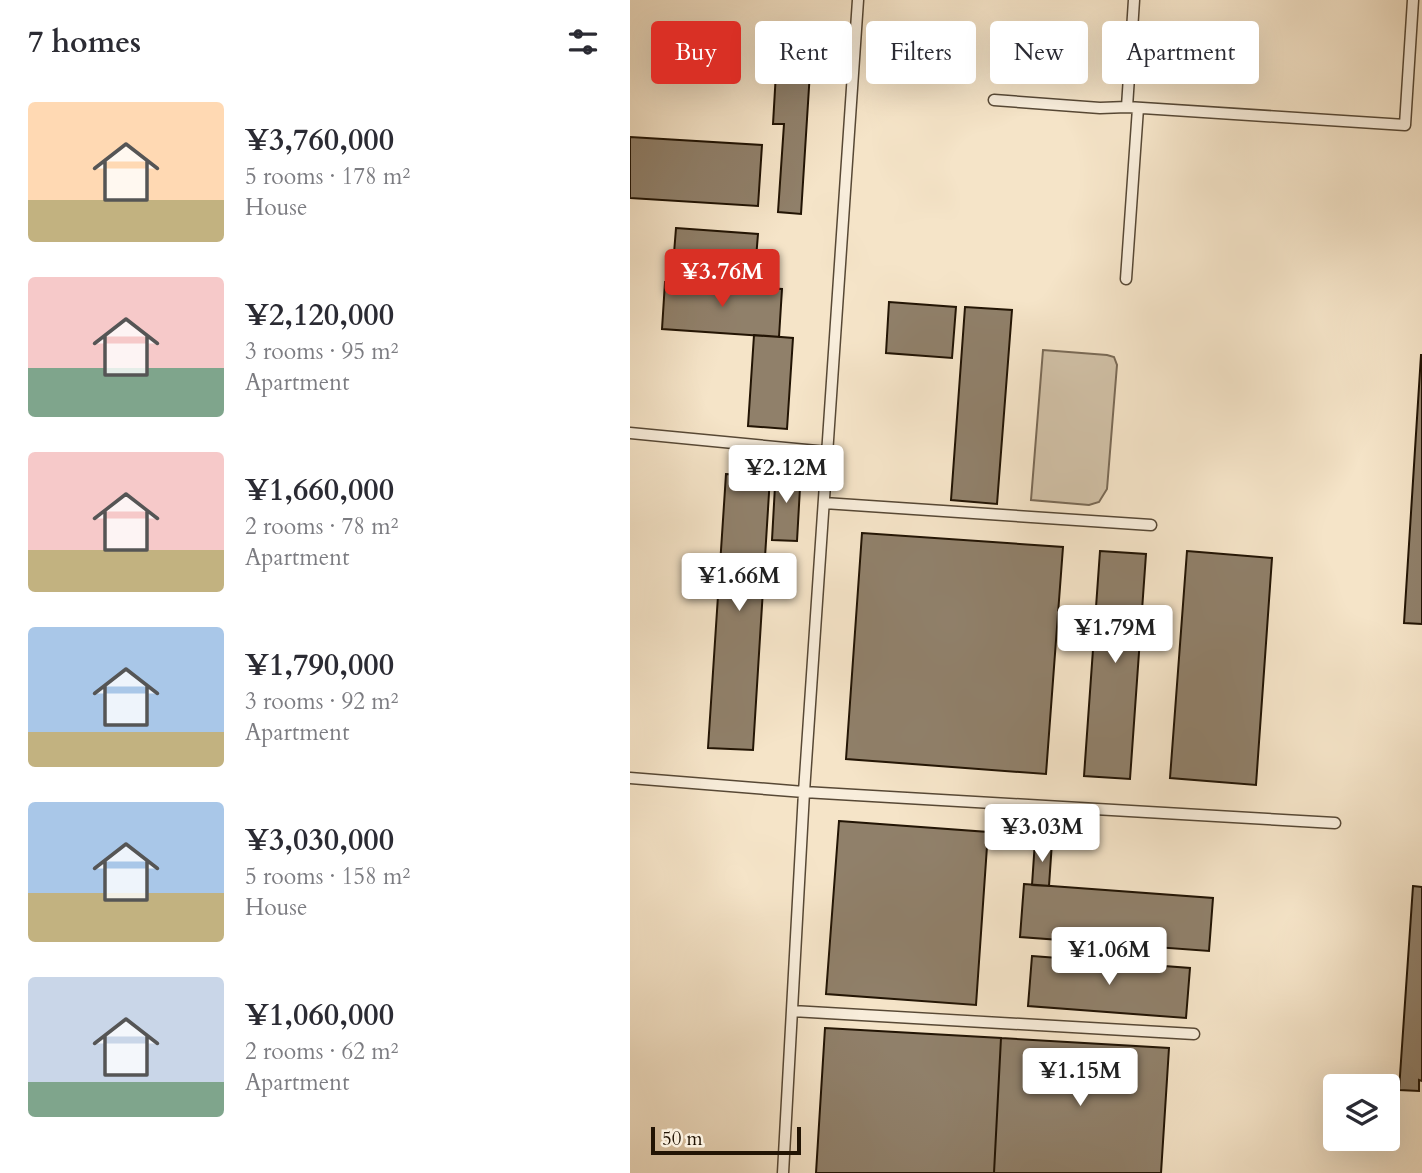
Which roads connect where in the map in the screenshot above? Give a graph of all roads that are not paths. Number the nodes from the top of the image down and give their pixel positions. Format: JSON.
{"nodes":[{"id":1,"x":858,"y":0,"type":"edge"},
{"id":2,"x":1134,"y":0,"type":"edge"},
{"id":3,"x":1413,"y":0,"type":"edge"},
{"id":4,"x":994,"y":100,"type":"dead end"},
{"id":5,"x":1132,"y":107,"type":"junction"},
{"id":6,"x":1126,"y":279,"type":"dead end"},
{"id":7,"x":630,"y":433,"type":"edge"},
{"id":8,"x":828,"y":452,"type":"junction"},
{"id":9,"x":824,"y":503,"type":"junction"},
{"id":10,"x":1151,"y":525,"type":"dead end"},
{"id":11,"x":630,"y":778,"type":"edge"},
{"id":12,"x":804,"y":792,"type":"junction"},
{"id":13,"x":1335,"y":823,"type":"dead end"},
{"id":14,"x":792,"y":1011,"type":"junction"},
{"id":15,"x":1194,"y":1034,"type":"dead end"},
{"id":16,"x":783,"y":1173,"type":"edge"}],
"edges":[{"from":1,"to":8,"type":"lane"},
{"from":2,"to":5,"type":"lane"},
{"from":3,"to":5,"type":"lane"},
{"from":4,"to":5,"type":"lane"},
{"from":5,"to":6,"type":"lane"},
{"from":7,"to":8,"type":"lane"},
{"from":8,"to":9,"type":"lane"},
{"from":9,"to":10,"type":"lane"},
{"from":9,"to":12,"type":"lane"},
{"from":11,"to":12,"type":"lane"},
{"from":12,"to":13,"type":"lane"},
{"from":12,"to":14,"type":"lane"},
{"from":14,"to":15,"type":"lane"},
{"from":14,"to":16,"type":"lane"}]}
